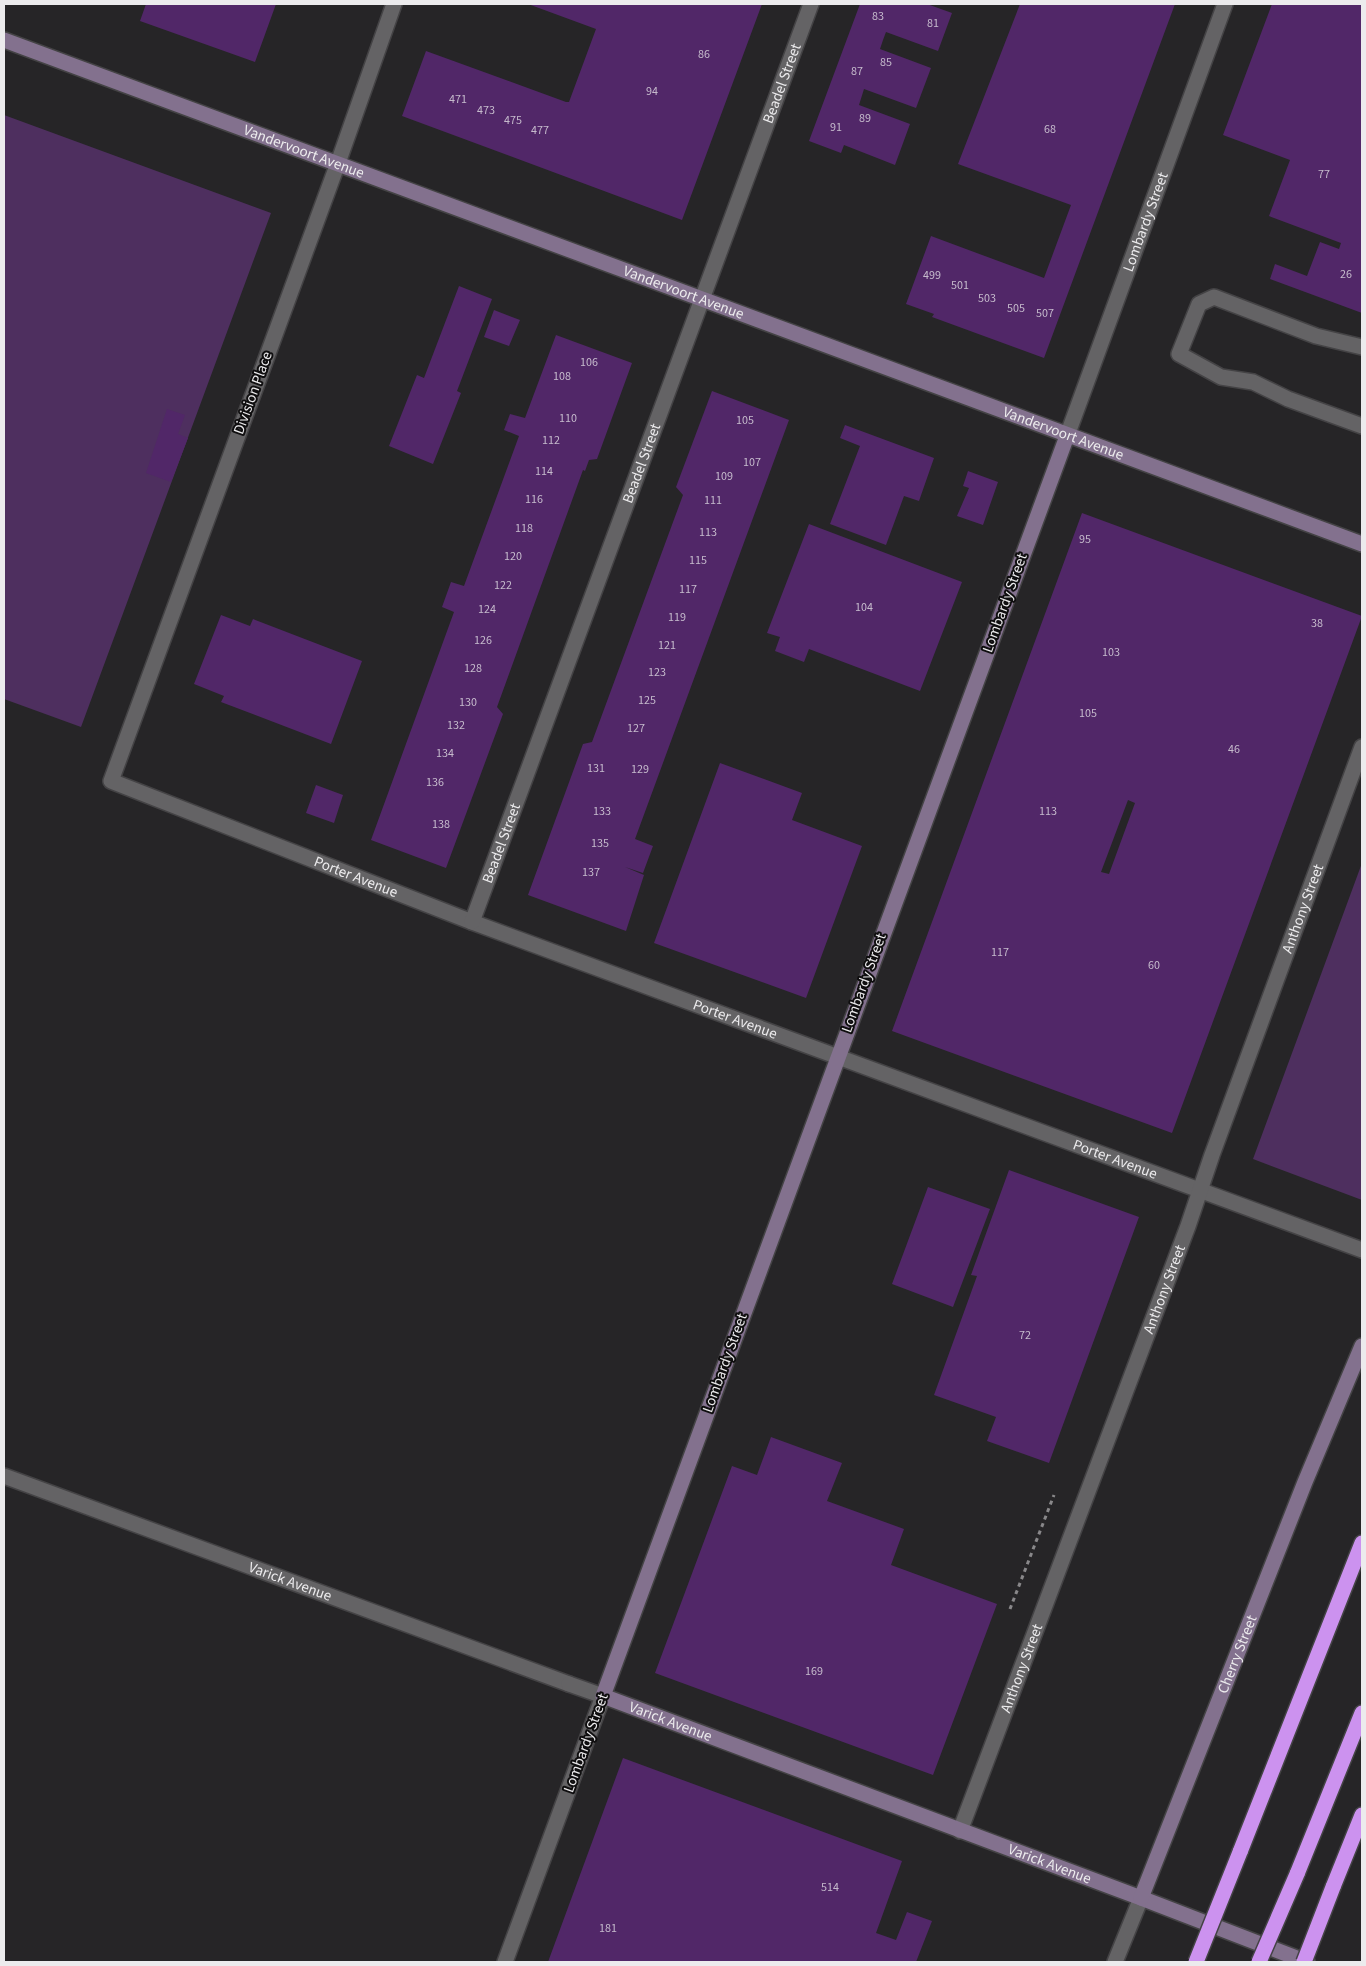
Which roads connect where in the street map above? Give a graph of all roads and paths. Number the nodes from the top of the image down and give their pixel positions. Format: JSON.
{"nodes":[{"id":1,"x":394,"y":4,"type":"edge"},
{"id":2,"x":811,"y":4,"type":"edge"},
{"id":3,"x":1225,"y":4,"type":"edge"},
{"id":4,"x":4,"y":40,"type":"edge"},
{"id":5,"x":338,"y":163,"type":"junction"},
{"id":6,"x":702,"y":300,"type":"junction"},
{"id":7,"x":1362,"y":347,"type":"edge"},
{"id":8,"x":1362,"y":426,"type":"edge"},
{"id":9,"x":1067,"y":436,"type":"junction"},
{"id":10,"x":1362,"y":544,"type":"edge"},
{"id":11,"x":1362,"y":747,"type":"edge"},
{"id":12,"x":111,"y":781,"type":"joint"},
{"id":13,"x":472,"y":922,"type":"junction"},
{"id":14,"x":837,"y":1056,"type":"junction"},
{"id":15,"x":1200,"y":1190,"type":"junction"},
{"id":16,"x":1362,"y":1250,"type":"edge"},
{"id":17,"x":1362,"y":1346,"type":"edge"},
{"id":18,"x":4,"y":1476,"type":"edge"},
{"id":19,"x":1054,"y":1495,"type":"dead end"},
{"id":20,"x":1362,"y":1543,"type":"edge"},
{"id":21,"x":1010,"y":1609,"type":"dead end"},
{"id":22,"x":603,"y":1696,"type":"junction"},
{"id":23,"x":1362,"y":1713,"type":"edge"},
{"id":24,"x":1362,"y":1815,"type":"edge"},
{"id":25,"x":960,"y":1831,"type":"junction"},
{"id":26,"x":1141,"y":1898,"type":"junction"},
{"id":27,"x":505,"y":1962,"type":"edge"},
{"id":28,"x":1115,"y":1962,"type":"edge"},
{"id":29,"x":1196,"y":1962,"type":"edge"},
{"id":30,"x":1259,"y":1962,"type":"edge"},
{"id":31,"x":1306,"y":1962,"type":"edge"}],
"edges":[{"from":1,"to":5,"type":"street","name":"Division Place"},
{"from":2,"to":6,"type":"street","name":"Beadel Street"},
{"from":3,"to":9,"type":"street","name":"Lombardy Street"},
{"from":4,"to":5,"type":"main road","name":"Vandervoort Avenue"},
{"from":5,"to":6,"type":"main road","name":"Vandervoort Avenue"},
{"from":5,"to":12,"type":"street","name":"Division Place"},
{"from":6,"to":9,"type":"main road","name":"Vandervoort Avenue"},
{"from":6,"to":13,"type":"street","name":"Beadel Street"},
{"from":7,"to":8,"type":"street"},
{"from":9,"to":10,"type":"main road","name":"Vandervoort Avenue"},
{"from":9,"to":14,"type":"main road","name":"Lombardy Street"},
{"from":11,"to":15,"type":"street","name":"Anthony Street"},
{"from":12,"to":13,"type":"street","name":"Porter Avenue"},
{"from":13,"to":14,"type":"street","name":"Porter Avenue"},
{"from":14,"to":15,"type":"street","name":"Porter Avenue"},
{"from":14,"to":22,"type":"main road","name":"Lombardy Street"},
{"from":15,"to":16,"type":"street","name":"Porter Avenue"},
{"from":15,"to":25,"type":"street","name":"Anthony Street"},
{"from":17,"to":26,"type":"main road","name":"Cherry Street"},
{"from":18,"to":22,"type":"street","name":"Varick Avenue"},
{"from":19,"to":21,"type":"path"},
{"from":20,"to":29,"type":"highway","bridge":true},
{"from":22,"to":25,"type":"main road","name":"Varick Avenue"},
{"from":22,"to":27,"type":"street","name":"Lombardy Street"},
{"from":23,"to":30,"type":"highway","bridge":true},
{"from":24,"to":31,"type":"highway","bridge":true},
{"from":25,"to":26,"type":"main road","name":"Varick Avenue"},
{"from":26,"to":28,"type":"street","name":"Cherry Street"},
{"from":26,"to":31,"type":"main road","name":"Varick Avenue"}]}
